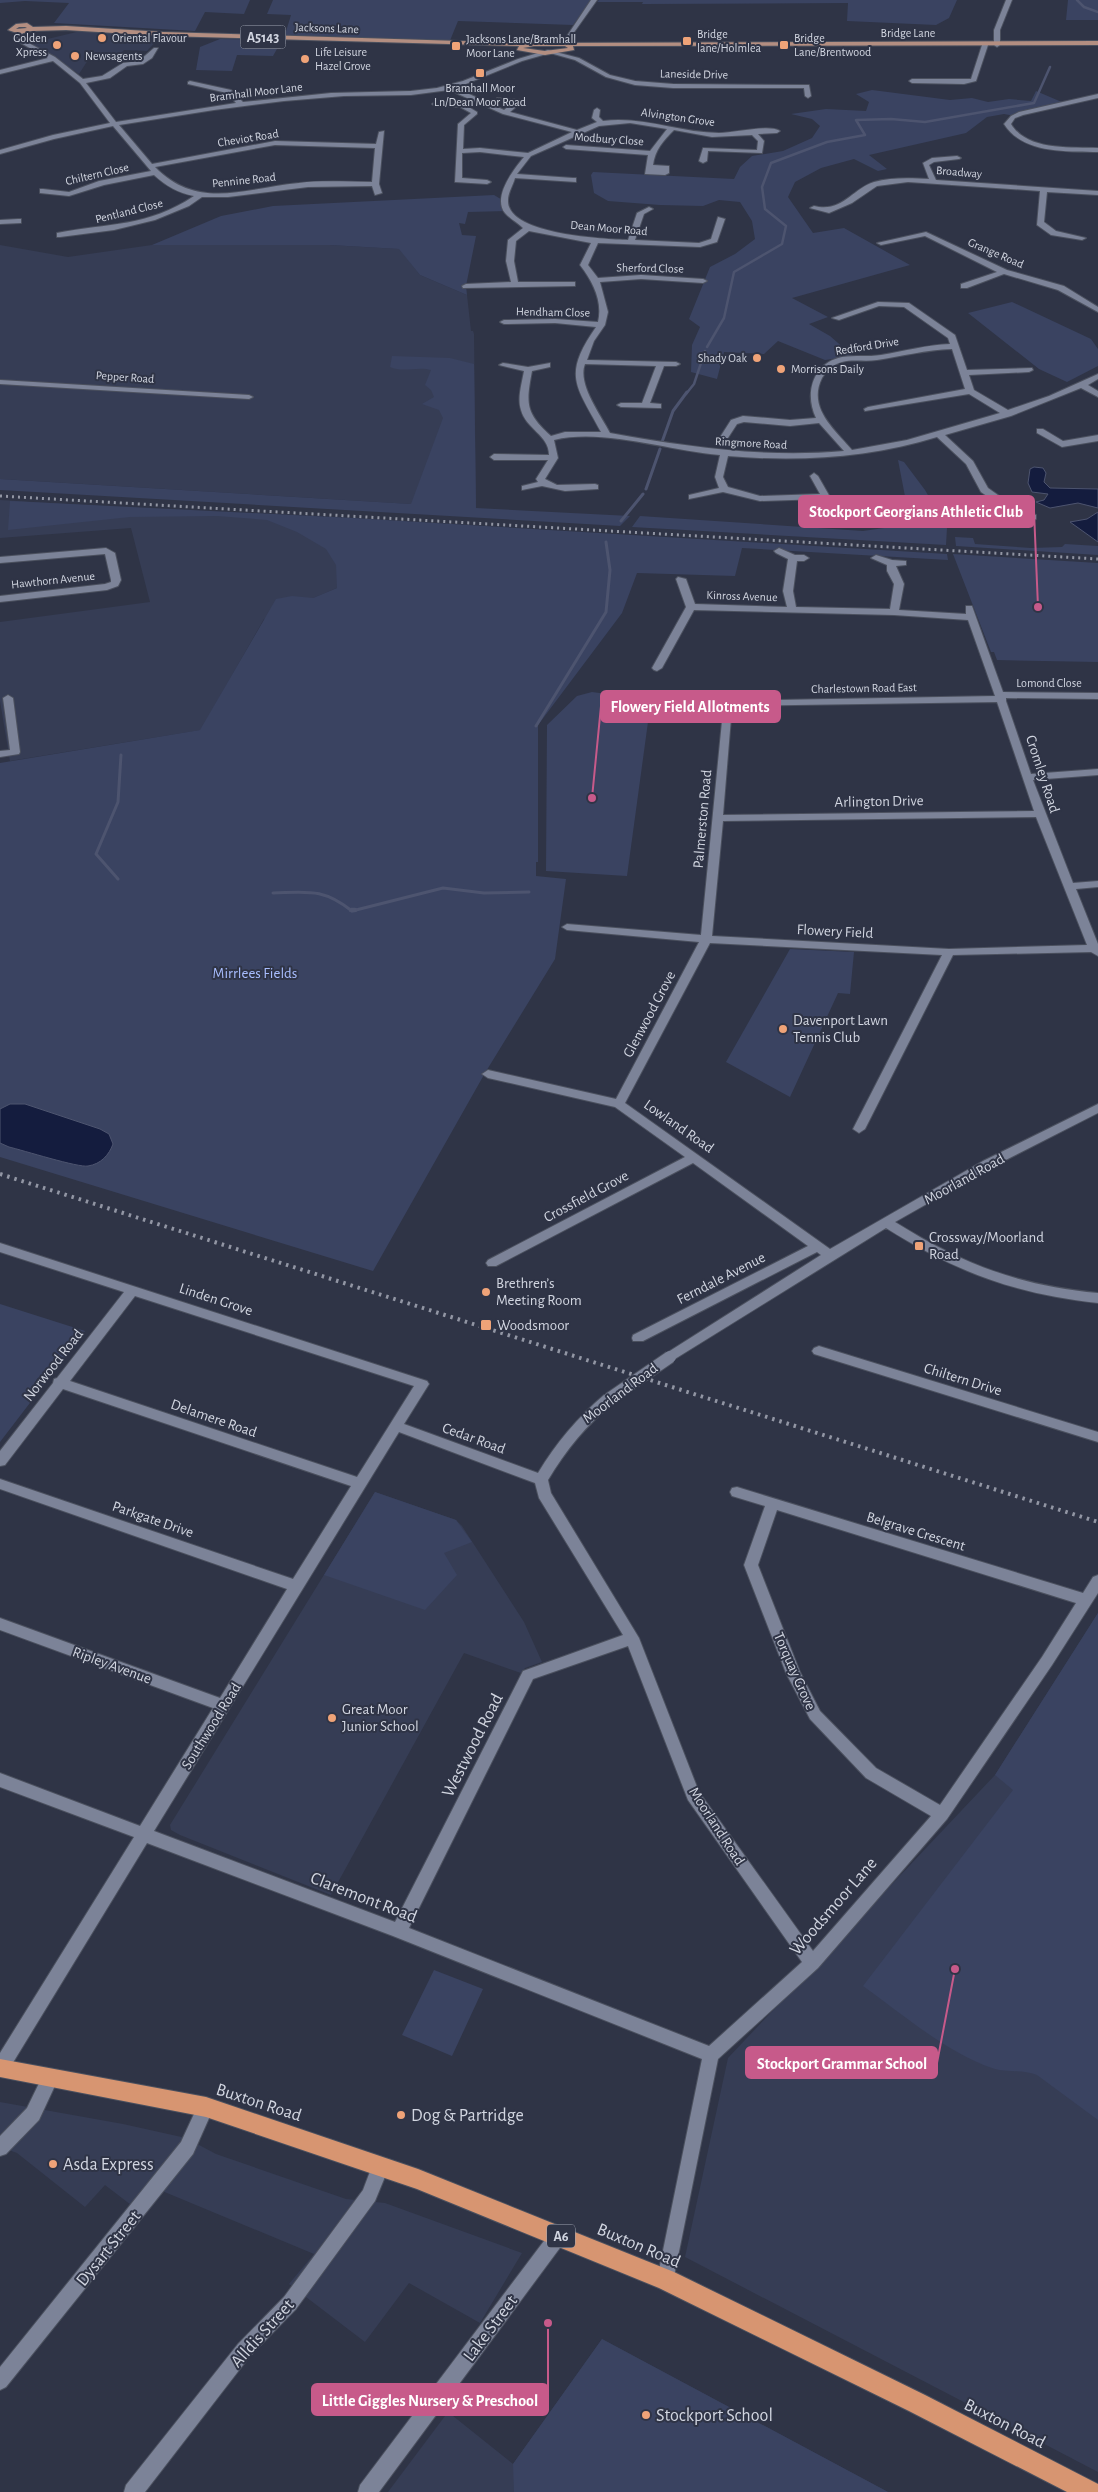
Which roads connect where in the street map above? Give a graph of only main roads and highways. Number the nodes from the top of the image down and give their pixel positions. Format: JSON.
{"nodes":[{"id":1,"x":3,"y":25,"type":"dead end"},
{"id":2,"x":14,"y":27,"type":"junction"},
{"id":3,"x":31,"y":28,"type":"junction"},
{"id":4,"x":442,"y":43,"type":"junction"},
{"id":5,"x":1098,"y":43,"type":"edge"},
{"id":6,"x":528,"y":44,"type":"junction"},
{"id":7,"x":569,"y":47,"type":"junction"},
{"id":8,"x":520,"y":49,"type":"junction"},
{"id":9,"x":0,"y":2068,"type":"edge"},
{"id":10,"x":1090,"y":2492,"type":"edge"}],
"edges":[{"from":1,"to":2,"type":"main road","name":"Jacksons Lane","number":"A5143"},
{"from":2,"to":3,"type":"main road","name":"Jacksons Lane","number":"A5143"},
{"from":2,"to":3,"type":"main road","name":"Jacksons Lane","number":"A5143"},
{"from":3,"to":4,"type":"main road","name":"Jacksons Lane","number":"A5143"},
{"from":4,"to":6,"type":"main road","name":"Jacksons Lane","number":"A5143"},
{"from":4,"to":8,"type":"main road","name":"Jacksons Lane","number":"A5143"},
{"from":5,"to":7,"type":"main road","name":"Bridge Lane"},
{"from":6,"to":7,"type":"main road","name":"Jacksons Lane"},
{"from":6,"to":8,"type":"main road"},
{"from":7,"to":8,"type":"main road","name":"Jacksons Lane"},
{"from":9,"to":10,"type":"highway","name":"Buxton Road","number":"A6"}]}
